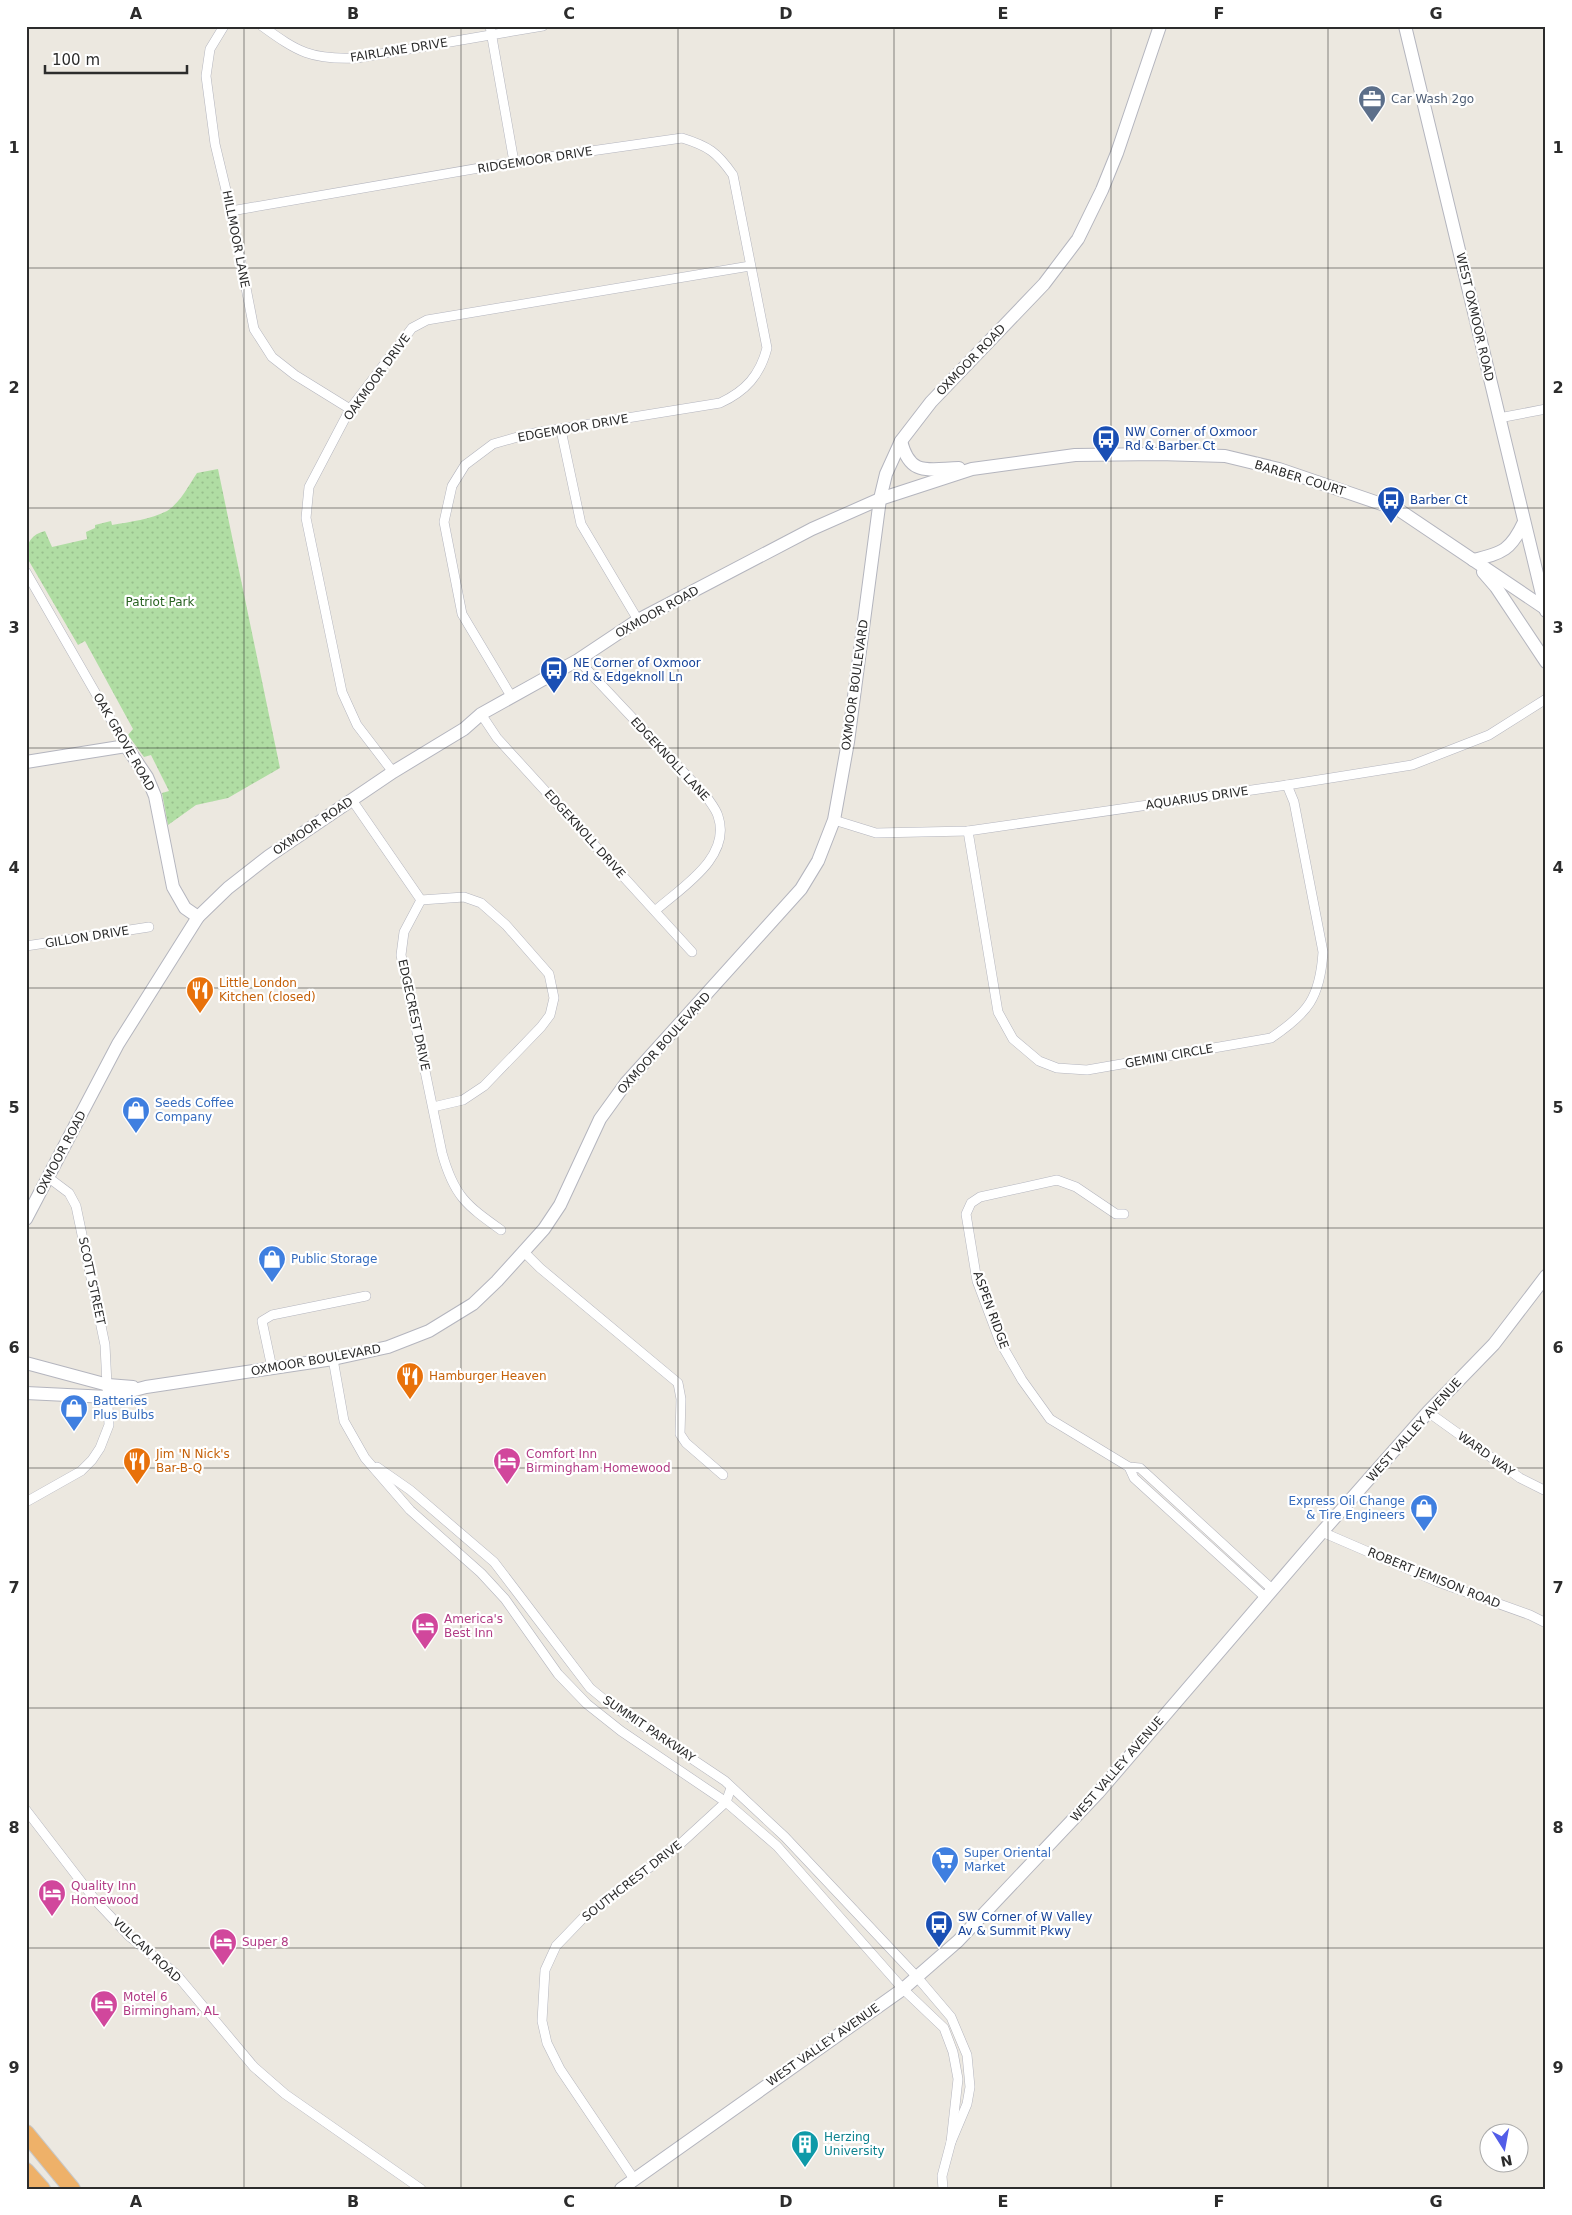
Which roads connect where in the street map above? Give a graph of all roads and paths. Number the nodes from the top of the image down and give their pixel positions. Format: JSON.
{"nodes":[{"id":1,"x":224,"y":26,"type":"edge"},
{"id":2,"x":262,"y":26,"type":"edge"},
{"id":3,"x":543,"y":26,"type":"edge"},
{"id":4,"x":1160,"y":26,"type":"edge"},
{"id":5,"x":1405,"y":26,"type":"edge"},
{"id":6,"x":490,"y":31,"type":"edge"},
{"id":7,"x":514,"y":162,"type":"junction"},
{"id":8,"x":231,"y":211,"type":"junction"},
{"id":9,"x":750,"y":266,"type":"junction"},
{"id":10,"x":350,"y":409,"type":"junction"},
{"id":11,"x":1546,"y":409,"type":"edge"},
{"id":12,"x":1499,"y":418,"type":"junction"},
{"id":13,"x":561,"y":430,"type":"junction"},
{"id":14,"x":902,"y":441,"type":"junction"},
{"id":15,"x":972,"y":469,"type":"junction"},
{"id":16,"x":880,"y":499,"type":"junction"},
{"id":17,"x":1524,"y":522,"type":"junction"},
{"id":18,"x":1473,"y":560,"type":"junction"},
{"id":19,"x":1534,"y":562,"type":"junction"},
{"id":20,"x":26,"y":572,"type":"edge"},
{"id":21,"x":1546,"y":576,"type":"edge"},
{"id":22,"x":1545,"y":609,"type":"edge"},
{"id":23,"x":638,"y":620,"type":"junction"},
{"id":24,"x":578,"y":660,"type":"junction"},
{"id":25,"x":1546,"y":662,"type":"edge"},
{"id":26,"x":511,"y":696,"type":"junction"},
{"id":27,"x":1546,"y":699,"type":"edge"},
{"id":28,"x":481,"y":714,"type":"junction"},
{"id":29,"x":126,"y":746,"type":"junction"},
{"id":30,"x":26,"y":762,"type":"edge"},
{"id":31,"x":393,"y":772,"type":"junction"},
{"id":32,"x":1287,"y":785,"type":"junction"},
{"id":33,"x":352,"y":800,"type":"junction"},
{"id":34,"x":834,"y":820,"type":"junction"},
{"id":35,"x":968,"y":831,"type":"junction"},
{"id":36,"x":421,"y":900,"type":"junction"},
{"id":37,"x":656,"y":910,"type":"junction"},
{"id":38,"x":198,"y":917,"type":"junction"},
{"id":39,"x":149,"y":928,"type":"dead end"},
{"id":40,"x":26,"y":946,"type":"edge"},
{"id":41,"x":692,"y":952,"type":"dead end"},
{"id":42,"x":433,"y":1107,"type":"junction"},
{"id":43,"x":49,"y":1178,"type":"junction"},
{"id":44,"x":1124,"y":1214,"type":"dead end"},
{"id":45,"x":26,"y":1218,"type":"edge"},
{"id":46,"x":501,"y":1230,"type":"dead end"},
{"id":47,"x":523,"y":1251,"type":"junction"},
{"id":48,"x":1546,"y":1276,"type":"edge"},
{"id":49,"x":366,"y":1296,"type":"dead end"},
{"id":50,"x":333,"y":1359,"type":"junction"},
{"id":51,"x":26,"y":1363,"type":"edge"},
{"id":52,"x":272,"y":1368,"type":"junction"},
{"id":53,"x":108,"y":1391,"type":"junction"},
{"id":54,"x":26,"y":1393,"type":"edge"},
{"id":55,"x":1428,"y":1412,"type":"junction"},
{"id":56,"x":365,"y":1458,"type":"junction"},
{"id":57,"x":1128,"y":1467,"type":"junction"},
{"id":58,"x":723,"y":1475,"type":"dead end"},
{"id":59,"x":1157,"y":1484,"type":"junction"},
{"id":60,"x":1546,"y":1491,"type":"edge"},
{"id":61,"x":1150,"y":1492,"type":"junction"},
{"id":62,"x":26,"y":1502,"type":"edge"},
{"id":63,"x":1197,"y":1521,"type":"junction"},
{"id":64,"x":1190,"y":1529,"type":"junction"},
{"id":65,"x":1322,"y":1532,"type":"junction"},
{"id":66,"x":1269,"y":1594,"type":"junction"},
{"id":67,"x":1546,"y":1623,"type":"edge"},
{"id":68,"x":731,"y":1788,"type":"junction"},
{"id":69,"x":726,"y":1802,"type":"junction"},
{"id":70,"x":26,"y":1810,"type":"edge"},
{"id":71,"x":917,"y":1977,"type":"junction"},
{"id":72,"x":903,"y":1988,"type":"junction"},
{"id":73,"x":26,"y":2133,"type":"edge"},
{"id":74,"x":951,"y":2142,"type":"junction"},
{"id":75,"x":26,"y":2171,"type":"edge"},
{"id":76,"x":634,"y":2179,"type":"junction"},
{"id":77,"x":26,"y":2185,"type":"edge"},
{"id":78,"x":30,"y":2189,"type":"edge"},
{"id":79,"x":42,"y":2189,"type":"edge"},
{"id":80,"x":72,"y":2189,"type":"edge"},
{"id":81,"x":421,"y":2189,"type":"edge"},
{"id":82,"x":621,"y":2189,"type":"edge"},
{"id":83,"x":944,"y":2189,"type":"edge"}],
"edges":[{"from":1,"to":8,"type":"street","name":"HILLMOOR LANE"},
{"from":2,"to":6,"type":"street","name":"FAIRLANE DRIVE"},
{"from":3,"to":6,"type":"street","name":"FAIRLANE DRIVE"},
{"from":4,"to":14,"type":"street","name":"OXMOOR ROAD"},
{"from":5,"to":12,"type":"street","name":"WEST OXMOOR ROAD"},
{"from":6,"to":7,"type":"street"},
{"from":7,"to":8,"type":"street","name":"RIDGEMOOR DRIVE"},
{"from":7,"to":9,"type":"street","name":"RIDGEMOOR DRIVE"},
{"from":8,"to":10,"type":"street","name":"HILLMOOR LANE"},
{"from":9,"to":10,"type":"street","name":"OAKMOOR DRIVE"},
{"from":9,"to":13,"type":"street","name":"EDGEMOOR DRIVE"},
{"from":10,"to":31,"type":"street","name":"OAKMOOR DRIVE"},
{"from":11,"to":12,"type":"street"},
{"from":12,"to":17,"type":"street","name":"WEST OXMOOR ROAD"},
{"from":13,"to":23,"type":"street"},
{"from":13,"to":26,"type":"street","name":"EDGEMOOR DRIVE"},
{"from":14,"to":15,"type":"street"},
{"from":14,"to":16,"type":"street","name":"OXMOOR ROAD"},
{"from":15,"to":16,"type":"street","name":"BARBER COURT"},
{"from":15,"to":18,"type":"street","name":"BARBER COURT"},
{"from":16,"to":23,"type":"street","name":"OXMOOR ROAD"},
{"from":16,"to":34,"type":"street","name":"OXMOOR BOULEVARD"},
{"from":17,"to":18,"type":"street"},
{"from":17,"to":19,"type":"street","name":"WEST OXMOOR ROAD"},
{"from":18,"to":22,"type":"street","name":"BARBER COURT"},
{"from":18,"to":25,"type":"street"},
{"from":19,"to":21,"type":"street"},
{"from":19,"to":22,"type":"street","name":"WEST OXMOOR ROAD"},
{"from":20,"to":29,"type":"street","name":"OAK GROVE ROAD"},
{"from":23,"to":24,"type":"street","name":"OXMOOR ROAD"},
{"from":24,"to":26,"type":"street","name":"OXMOOR ROAD"},
{"from":24,"to":37,"type":"street","name":"EDGEKNOLL LANE"},
{"from":26,"to":28,"type":"street","name":"OXMOOR ROAD"},
{"from":27,"to":32,"type":"street","name":"AQUARIUS DRIVE"},
{"from":28,"to":31,"type":"street","name":"OXMOOR ROAD"},
{"from":28,"to":37,"type":"street","name":"EDGEKNOLL DRIVE"},
{"from":29,"to":30,"type":"street"},
{"from":29,"to":38,"type":"street","name":"OAK GROVE ROAD"},
{"from":31,"to":33,"type":"street","name":"OXMOOR ROAD"},
{"from":32,"to":35,"type":"street","name":"AQUARIUS DRIVE"},
{"from":32,"to":35,"type":"street","name":"GEMINI CIRCLE"},
{"from":33,"to":36,"type":"street"},
{"from":33,"to":38,"type":"street","name":"OXMOOR ROAD"},
{"from":34,"to":35,"type":"street","name":"AQUARIUS DRIVE"},
{"from":34,"to":47,"type":"street","name":"OXMOOR BOULEVARD"},
{"from":36,"to":42,"type":"street","name":"EDGECREST DRIVE"},
{"from":36,"to":42,"type":"street"},
{"from":37,"to":41,"type":"street","name":"EDGEKNOLL DRIVE"},
{"from":38,"to":43,"type":"street","name":"OXMOOR ROAD"},
{"from":39,"to":40,"type":"street","name":"GILLON DRIVE"},
{"from":42,"to":46,"type":"street","name":"EDGECREST DRIVE"},
{"from":43,"to":45,"type":"street","name":"OXMOOR ROAD"},
{"from":43,"to":53,"type":"street","name":"SCOTT STREET"},
{"from":44,"to":57,"type":"street","name":"ASPEN RIDGE"},
{"from":47,"to":50,"type":"street","name":"OXMOOR BOULEVARD"},
{"from":47,"to":58,"type":"street"},
{"from":48,"to":55,"type":"street","name":"WEST VALLEY AVENUE"},
{"from":49,"to":52,"type":"street"},
{"from":50,"to":52,"type":"street","name":"OXMOOR BOULEVARD"},
{"from":50,"to":56,"type":"street","name":"SUMMIT PARKWAY"},
{"from":51,"to":53,"type":"street","name":"OXMOOR BOULEVARD"},
{"from":52,"to":53,"type":"street","name":"OXMOOR BOULEVARD"},
{"from":53,"to":54,"type":"street","name":"OXMOOR BOULEVARD"},
{"from":53,"to":62,"type":"street"},
{"from":55,"to":60,"type":"street","name":"WARD WAY"},
{"from":55,"to":65,"type":"street","name":"WEST VALLEY AVENUE"},
{"from":56,"to":68,"type":"street","name":"SUMMIT PARKWAY"},
{"from":56,"to":69,"type":"street","name":"SUMMIT PARKWAY"},
{"from":57,"to":59,"type":"street","name":"ASPEN RIDGE"},
{"from":57,"to":61,"type":"street","name":"ASPEN RIDGE"},
{"from":59,"to":61,"type":"street"},
{"from":59,"to":63,"type":"street","name":"ASPEN RIDGE"},
{"from":61,"to":64,"type":"street","name":"ASPEN RIDGE"},
{"from":63,"to":64,"type":"street"},
{"from":63,"to":66,"type":"street","name":"ASPEN RIDGE"},
{"from":64,"to":66,"type":"street","name":"ASPEN RIDGE"},
{"from":65,"to":66,"type":"street","name":"WEST VALLEY AVENUE"},
{"from":65,"to":67,"type":"street","name":"ROBERT JEMISON ROAD"},
{"from":66,"to":71,"type":"street","name":"WEST VALLEY AVENUE"},
{"from":68,"to":69,"type":"street"},
{"from":68,"to":71,"type":"street","name":"SUMMIT PARKWAY"},
{"from":69,"to":72,"type":"street","name":"SUMMIT PARKWAY"},
{"from":69,"to":76,"type":"street","name":"SOUTHCREST DRIVE"},
{"from":70,"to":81,"type":"street","name":"VULCAN ROAD"},
{"from":71,"to":72,"type":"street","name":"WEST VALLEY AVENUE"},
{"from":71,"to":74,"type":"street","name":"SUMMIT PARKWAY"},
{"from":72,"to":74,"type":"street","name":"SUMMIT PARKWAY"},
{"from":72,"to":76,"type":"street","name":"WEST VALLEY AVENUE"},
{"from":73,"to":80,"type":"highway"},
{"from":74,"to":83,"type":"street"},
{"from":75,"to":79,"type":"highway"},
{"from":76,"to":82,"type":"street","name":"WEST VALLEY AVENUE"},
{"from":77,"to":78,"type":"highway"}]}
